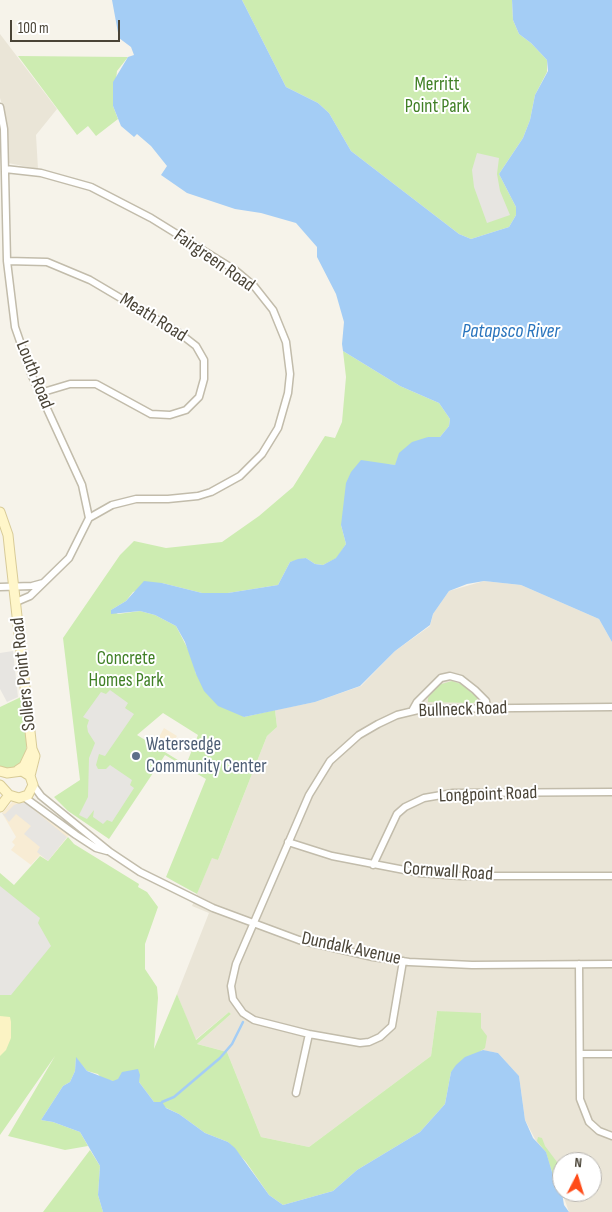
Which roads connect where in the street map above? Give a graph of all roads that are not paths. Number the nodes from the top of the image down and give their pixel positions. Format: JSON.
{"nodes":[{"id":1,"x":0,"y":107,"type":"edge"},
{"id":2,"x":5,"y":170,"type":"junction"},
{"id":3,"x":7,"y":261,"type":"junction"},
{"id":4,"x":40,"y":393,"type":"junction"},
{"id":5,"x":0,"y":512,"type":"edge"},
{"id":6,"x":89,"y":518,"type":"junction"},
{"id":7,"x":44,"y":583,"type":"junction"},
{"id":8,"x":0,"y":586,"type":"edge"},
{"id":9,"x":14,"y":587,"type":"junction"},
{"id":10,"x":16,"y":602,"type":"junction"},
{"id":11,"x":612,"y":707,"type":"edge"},
{"id":12,"x":487,"y":708,"type":"junction"},
{"id":13,"x":412,"y":711,"type":"junction"},
{"id":14,"x":32,"y":748,"type":"junction"},
{"id":15,"x":0,"y":771,"type":"edge"},
{"id":16,"x":14,"y":771,"type":"junction"},
{"id":17,"x":31,"y":781,"type":"junction"},
{"id":18,"x":5,"y":790,"type":"edge"},
{"id":19,"x":612,"y":792,"type":"edge"},
{"id":20,"x":24,"y":797,"type":"junction"},
{"id":21,"x":0,"y":807,"type":"edge"},
{"id":22,"x":288,"y":842,"type":"junction"},
{"id":23,"x":110,"y":852,"type":"junction"},
{"id":24,"x":373,"y":866,"type":"junction"},
{"id":25,"x":612,"y":876,"type":"edge"},
{"id":26,"x":254,"y":924,"type":"junction"},
{"id":27,"x":403,"y":961,"type":"junction"},
{"id":28,"x":579,"y":964,"type":"junction"},
{"id":29,"x":612,"y":964,"type":"edge"},
{"id":30,"x":309,"y":1034,"type":"junction"},
{"id":31,"x":580,"y":1054,"type":"junction"},
{"id":32,"x":612,"y":1054,"type":"edge"},
{"id":33,"x":296,"y":1093,"type":"dead end"},
{"id":34,"x":612,"y":1136,"type":"edge"}],
"edges":[{"from":1,"to":2,"type":"street","name":"Louth Road"},
{"from":2,"to":3,"type":"street","name":"Louth Road"},
{"from":2,"to":6,"type":"street","name":"Fairgreen Road"},
{"from":3,"to":4,"type":"street","name":"Louth Road"},
{"from":3,"to":4,"type":"street","name":"Meath Road"},
{"from":4,"to":6,"type":"street","name":"Louth Road"},
{"from":5,"to":9,"type":"main road","name":"Sollers Point Road"},
{"from":6,"to":7,"type":"street"},
{"from":7,"to":9,"type":"street"},
{"from":7,"to":10,"type":"street"},
{"from":8,"to":9,"type":"street"},
{"from":9,"to":10,"type":"main road","name":"Sollers Point Road"},
{"from":10,"to":14,"type":"main road","name":"Sollers Point Road"},
{"from":11,"to":12,"type":"street","name":"Bullneck Road"},
{"from":12,"to":13,"type":"street","name":"Bullneck Road"},
{"from":12,"to":13,"type":"street"},
{"from":13,"to":22,"type":"street","name":"Bullneck Road"},
{"from":14,"to":16,"type":"main road","name":"Sollers Point Road"},
{"from":14,"to":17,"type":"main road","name":"Sollers Point Road"},
{"from":15,"to":16,"type":"main road","name":"Dundalk Avenue"},
{"from":16,"to":17,"type":"main road","name":"Dundalk Avenue"},
{"from":16,"to":18,"type":"main road"},
{"from":17,"to":20,"type":"main road"},
{"from":17,"to":23,"type":"street","name":"Dundalk Avenue"},
{"from":18,"to":20,"type":"main road","name":"Dundalk Avenue"},
{"from":18,"to":21,"type":"main road"},
{"from":19,"to":24,"type":"street","name":"Longpoint Road"},
{"from":20,"to":23,"type":"street","name":"Dundalk Avenue"},
{"from":22,"to":24,"type":"street","name":"Cornwall Road"},
{"from":22,"to":26,"type":"street","name":"Bullneck Road"},
{"from":23,"to":26,"type":"street","name":"Dundalk Avenue"},
{"from":24,"to":25,"type":"street","name":"Cornwall Road"},
{"from":26,"to":27,"type":"street","name":"Dundalk Avenue"},
{"from":26,"to":30,"type":"street","name":"Bullneck Road"},
{"from":27,"to":28,"type":"street","name":"Dundalk Avenue"},
{"from":27,"to":30,"type":"street","name":"Bullneck Road"},
{"from":28,"to":29,"type":"street","name":"Dundalk Avenue"},
{"from":28,"to":31,"type":"street"},
{"from":30,"to":33,"type":"street"},
{"from":31,"to":32,"type":"street"},
{"from":31,"to":34,"type":"street"}]}
